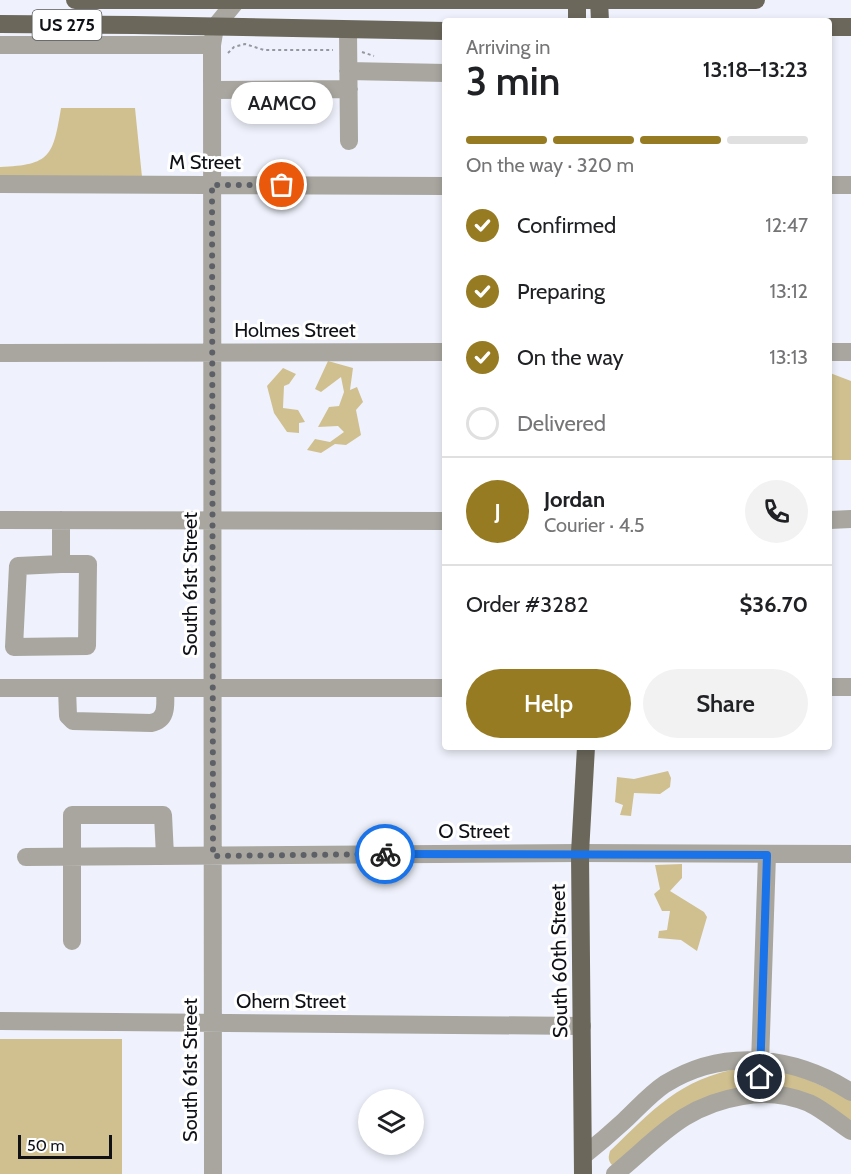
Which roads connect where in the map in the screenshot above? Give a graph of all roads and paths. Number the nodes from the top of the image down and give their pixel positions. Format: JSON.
{"nodes":[{"id":1,"x":75,"y":0,"type":"edge"},
{"id":2,"x":470,"y":0,"type":"edge"},
{"id":3,"x":599,"y":0,"type":"edge"},
{"id":4,"x":756,"y":0,"type":"edge"},
{"id":5,"x":236,"y":1,"type":"edge"},
{"id":6,"x":577,"y":1,"type":"edge"},
{"id":7,"x":577,"y":18,"type":"edge"},
{"id":8,"x":600,"y":18,"type":"edge"},
{"id":9,"x":0,"y":24,"type":"edge"},
{"id":10,"x":832,"y":27,"type":"edge"},
{"id":11,"x":851,"y":27,"type":"edge"},
{"id":12,"x":348,"y":30,"type":"junction"},
{"id":13,"x":442,"y":31,"type":"edge"},
{"id":14,"x":217,"y":42,"type":"junction"},
{"id":15,"x":0,"y":45,"type":"edge"},
{"id":16,"x":348,"y":50,"type":"junction"},
{"id":17,"x":375,"y":56,"type":"dead end"},
{"id":18,"x":348,"y":71,"type":"junction"},
{"id":19,"x":442,"y":73,"type":"edge"},
{"id":20,"x":349,"y":89,"type":"junction"},
{"id":21,"x":212,"y":90,"type":"junction"},
{"id":22,"x":349,"y":141,"type":"dead end"},
{"id":23,"x":0,"y":184,"type":"edge"},
{"id":24,"x":212,"y":185,"type":"junction"},
{"id":25,"x":832,"y":185,"type":"edge"},
{"id":26,"x":851,"y":185,"type":"edge"},
{"id":27,"x":442,"y":186,"type":"edge"},
{"id":28,"x":0,"y":352,"type":"edge"},
{"id":29,"x":442,"y":352,"type":"edge"},
{"id":30,"x":832,"y":352,"type":"edge"},
{"id":31,"x":851,"y":352,"type":"edge"},
{"id":32,"x":213,"y":353,"type":"junction"},
{"id":33,"x":851,"y":519,"type":"edge"},
{"id":34,"x":0,"y":520,"type":"edge"},
{"id":35,"x":61,"y":520,"type":"junction"},
{"id":36,"x":213,"y":520,"type":"junction"},
{"id":37,"x":832,"y":520,"type":"edge"},
{"id":38,"x":442,"y":521,"type":"edge"},
{"id":39,"x":61,"y":564,"type":"junction"},
{"id":40,"x":832,"y":687,"type":"edge"},
{"id":41,"x":851,"y":687,"type":"edge"},
{"id":42,"x":0,"y":688,"type":"edge"},
{"id":43,"x":67,"y":688,"type":"junction"},
{"id":44,"x":165,"y":688,"type":"junction"},
{"id":45,"x":213,"y":688,"type":"junction"},
{"id":46,"x":442,"y":688,"type":"edge"},
{"id":47,"x":586,"y":750,"type":"edge"},
{"id":48,"x":580,"y":853,"type":"junction"},
{"id":49,"x":851,"y":854,"type":"edge"},
{"id":50,"x":767,"y":855,"type":"junction"},
{"id":51,"x":73,"y":856,"type":"junction"},
{"id":52,"x":165,"y":856,"type":"junction"},
{"id":53,"x":213,"y":856,"type":"junction"},
{"id":54,"x":26,"y":857,"type":"dead end"},
{"id":55,"x":72,"y":941,"type":"dead end"},
{"id":56,"x":0,"y":1021,"type":"edge"},
{"id":57,"x":213,"y":1023,"type":"junction"},
{"id":58,"x":582,"y":1026,"type":"junction"},
{"id":59,"x":760,"y":1060,"type":"junction"},
{"id":60,"x":851,"y":1092,"type":"edge"},
{"id":61,"x":759,"y":1093,"type":"junction"},
{"id":62,"x":851,"y":1131,"type":"edge"},
{"id":63,"x":583,"y":1165,"type":"edge"},
{"id":64,"x":213,"y":1174,"type":"edge"},
{"id":65,"x":615,"y":1174,"type":"edge"}],
"edges":[{"from":1,"to":5,"type":"main road","number":"US 275"},
{"from":2,"to":5,"type":"main road","number":"US 275"},
{"from":2,"to":6,"type":"main road","number":"US 275"},
{"from":3,"to":4,"type":"main road","number":"US 275"},
{"from":3,"to":6,"type":"main road","number":"US 275"},
{"from":3,"to":8,"type":"main road"},
{"from":5,"to":14,"type":"street"},
{"from":6,"to":7,"type":"main road"},
{"from":9,"to":14,"type":"main road","number":"US 275"},
{"from":10,"to":11,"type":"main road"},
{"from":12,"to":13,"type":"main road","number":"US 275"},
{"from":12,"to":14,"type":"main road","number":"US 275"},
{"from":12,"to":16,"type":"street"},
{"from":14,"to":15,"type":"street"},
{"from":14,"to":16,"type":"path"},
{"from":14,"to":21,"type":"street","name":"South 61st Street"},
{"from":16,"to":17,"type":"path"},
{"from":16,"to":18,"type":"street"},
{"from":18,"to":19,"type":"street"},
{"from":18,"to":20,"type":"street"},
{"from":20,"to":21,"type":"street"},
{"from":20,"to":22,"type":"street"},
{"from":21,"to":24,"type":"street","name":"South 61st Street"},
{"from":23,"to":24,"type":"street","name":"M Street"},
{"from":24,"to":27,"type":"street","name":"M Street"},
{"from":24,"to":32,"type":"street","name":"South 61st Street"},
{"from":25,"to":26,"type":"street"},
{"from":28,"to":32,"type":"street","name":"Holmes Street"},
{"from":29,"to":32,"type":"street","name":"Holmes Street"},
{"from":30,"to":31,"type":"street"},
{"from":32,"to":36,"type":"street","name":"South 61st Street"},
{"from":33,"to":37,"type":"street"},
{"from":34,"to":35,"type":"street"},
{"from":35,"to":36,"type":"street"},
{"from":35,"to":39,"type":"street"},
{"from":36,"to":38,"type":"street"},
{"from":36,"to":45,"type":"street","name":"South 61st Street"},
{"from":39,"to":39,"type":"street"},
{"from":40,"to":41,"type":"street"},
{"from":42,"to":43,"type":"street"},
{"from":43,"to":44,"type":"street"},
{"from":43,"to":44,"type":"street"},
{"from":44,"to":45,"type":"street"},
{"from":45,"to":46,"type":"street"},
{"from":45,"to":53,"type":"street","name":"South 61st Street"},
{"from":47,"to":48,"type":"main road","name":"South 60th Street"},
{"from":48,"to":50,"type":"street","name":"O Street"},
{"from":48,"to":53,"type":"street","name":"O Street"},
{"from":48,"to":58,"type":"main road","name":"South 60th Street"},
{"from":49,"to":50,"type":"street","name":"O Street"},
{"from":50,"to":59,"type":"street"},
{"from":51,"to":52,"type":"street","name":"O Street"},
{"from":51,"to":52,"type":"street"},
{"from":51,"to":54,"type":"street","name":"O Street"},
{"from":51,"to":55,"type":"street"},
{"from":52,"to":53,"type":"street","name":"O Street"},
{"from":53,"to":57,"type":"street","name":"South 61st Street"},
{"from":56,"to":57,"type":"street","name":"Ohern Street"},
{"from":57,"to":58,"type":"street","name":"Ohern Street"},
{"from":57,"to":64,"type":"street","name":"South 61st Street"},
{"from":58,"to":63,"type":"main road","name":"South 60th Street"},
{"from":59,"to":60,"type":"street"},
{"from":59,"to":61,"type":"street"},
{"from":59,"to":63,"type":"street"},
{"from":61,"to":62,"type":"street"},
{"from":61,"to":65,"type":"street"}]}
